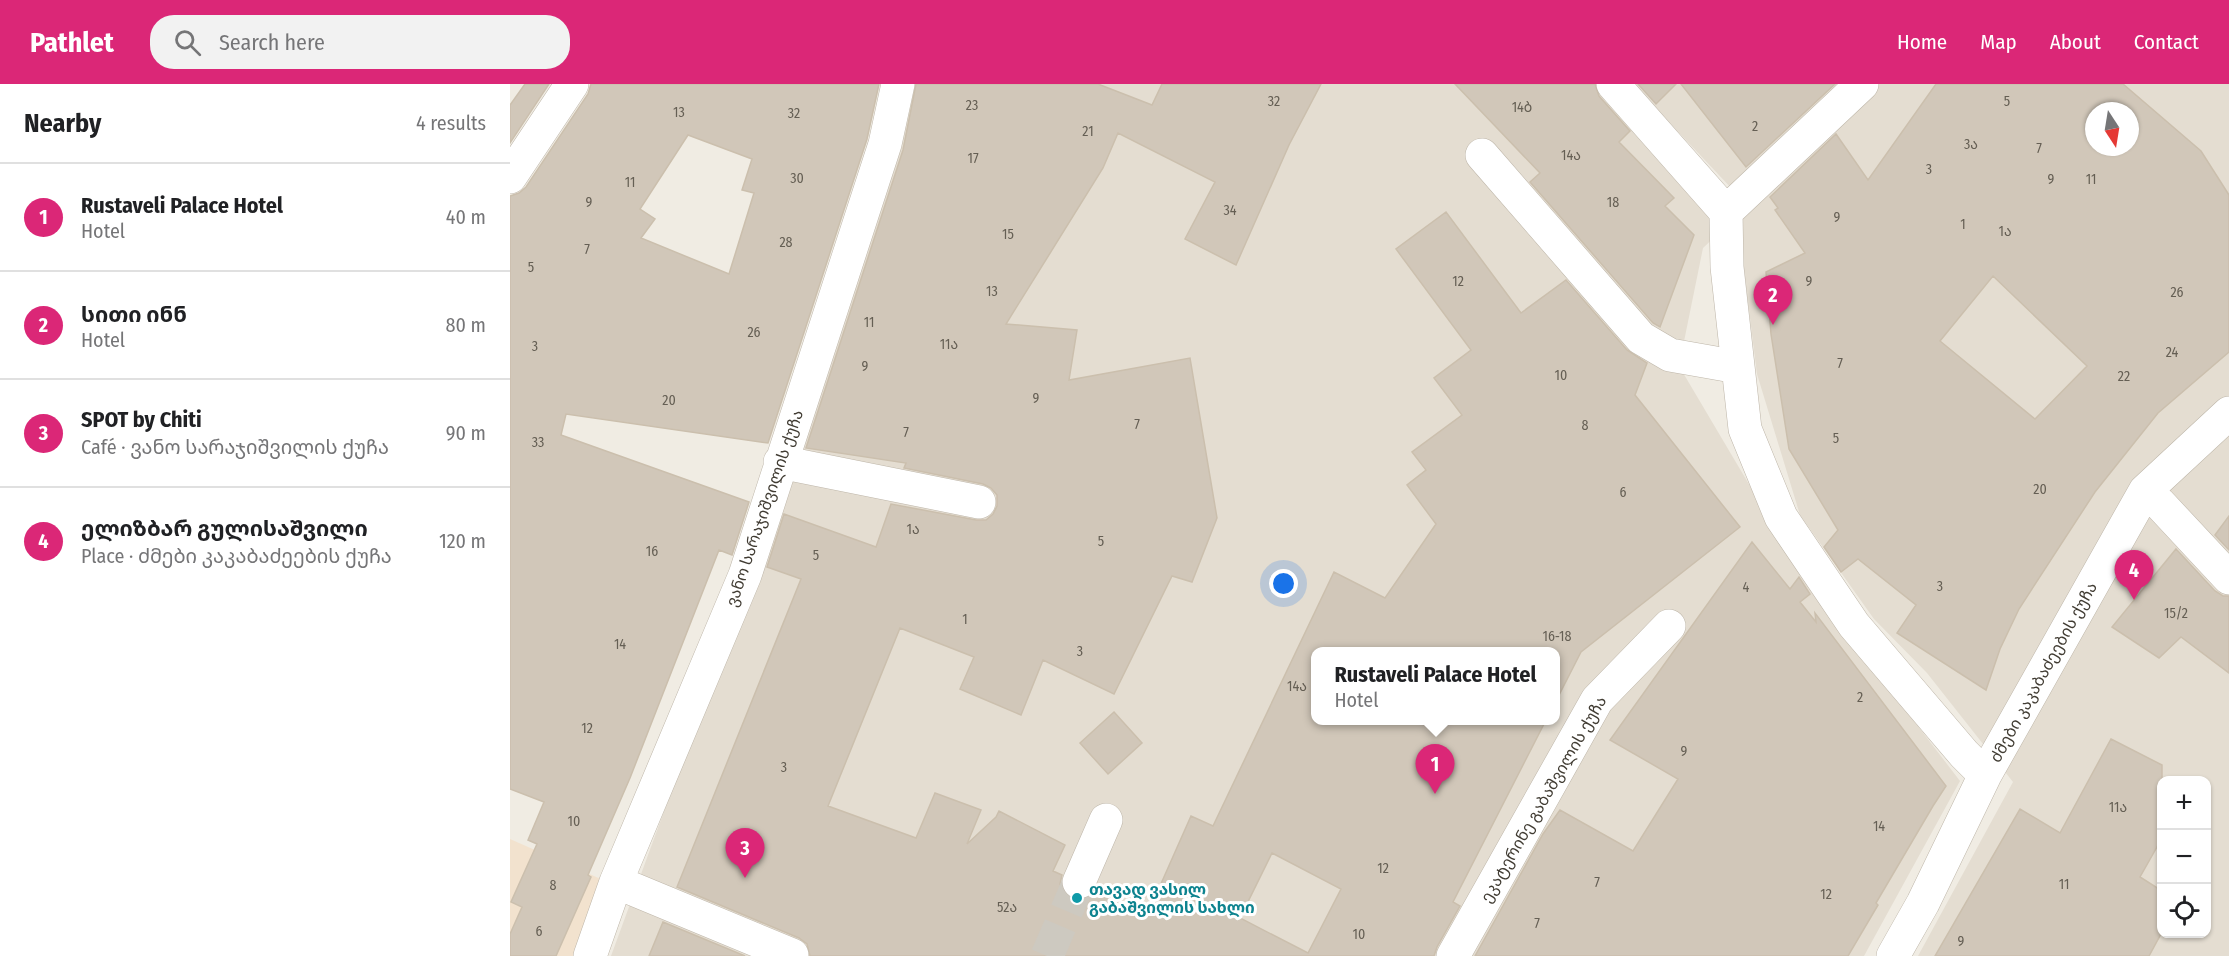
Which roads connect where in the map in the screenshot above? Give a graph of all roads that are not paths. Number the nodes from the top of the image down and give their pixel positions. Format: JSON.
{"nodes":[{"id":1,"x":572,"y":84,"type":"edge"},
{"id":2,"x":898,"y":84,"type":"edge"},
{"id":3,"x":1613,"y":84,"type":"edge"},
{"id":4,"x":1862,"y":84,"type":"edge"},
{"id":5,"x":1482,"y":155,"type":"dead end"},
{"id":6,"x":510,"y":177,"type":"edge"},
{"id":7,"x":1726,"y":212,"type":"junction"},
{"id":8,"x":1738,"y":367,"type":"junction"},
{"id":9,"x":2229,"y":413,"type":"edge"},
{"id":10,"x":780,"y":462,"type":"junction"},
{"id":11,"x":2145,"y":491,"type":"junction"},
{"id":12,"x":980,"y":502,"type":"dead end"},
{"id":13,"x":2229,"y":578,"type":"edge"},
{"id":14,"x":1669,"y":626,"type":"dead end"},
{"id":15,"x":1985,"y":775,"type":"junction"},
{"id":16,"x":1106,"y":820,"type":"dead end"},
{"id":17,"x":616,"y":882,"type":"junction"},
{"id":18,"x":1079,"y":882,"type":"tunnel mouth"},
{"id":19,"x":792,"y":955,"type":"edge"},
{"id":20,"x":590,"y":956,"type":"edge"},
{"id":21,"x":1453,"y":956,"type":"edge"},
{"id":22,"x":1893,"y":956,"type":"edge"}],
"edges":[{"from":1,"to":6,"type":"street"},
{"from":2,"to":10,"type":"street","name":"ვანო სარაჯიშვილის ქუჩა"},
{"from":3,"to":7,"type":"street"},
{"from":4,"to":7,"type":"street"},
{"from":5,"to":8,"type":"street"},
{"from":7,"to":8,"type":"street"},
{"from":8,"to":15,"type":"street"},
{"from":9,"to":11,"type":"street","name":"ძმები კაკაბაძეების ქუჩა"},
{"from":10,"to":12,"type":"street"},
{"from":10,"to":17,"type":"street","name":"ვანო სარაჯიშვილის ქუჩა"},
{"from":11,"to":13,"type":"street"},
{"from":11,"to":15,"type":"street","name":"ძმები კაკაბაძეების ქუჩა"},
{"from":14,"to":21,"type":"street","name":"ეკატერინე გაბაშვილის ქუჩა"},
{"from":15,"to":22,"type":"street","name":"ძმები კაკაბაძეების ქუჩა"},
{"from":16,"to":18,"type":"street"},
{"from":17,"to":19,"type":"street"},
{"from":17,"to":20,"type":"street","name":"ვანო სარაჯიშვილის ქუჩა"}]}
